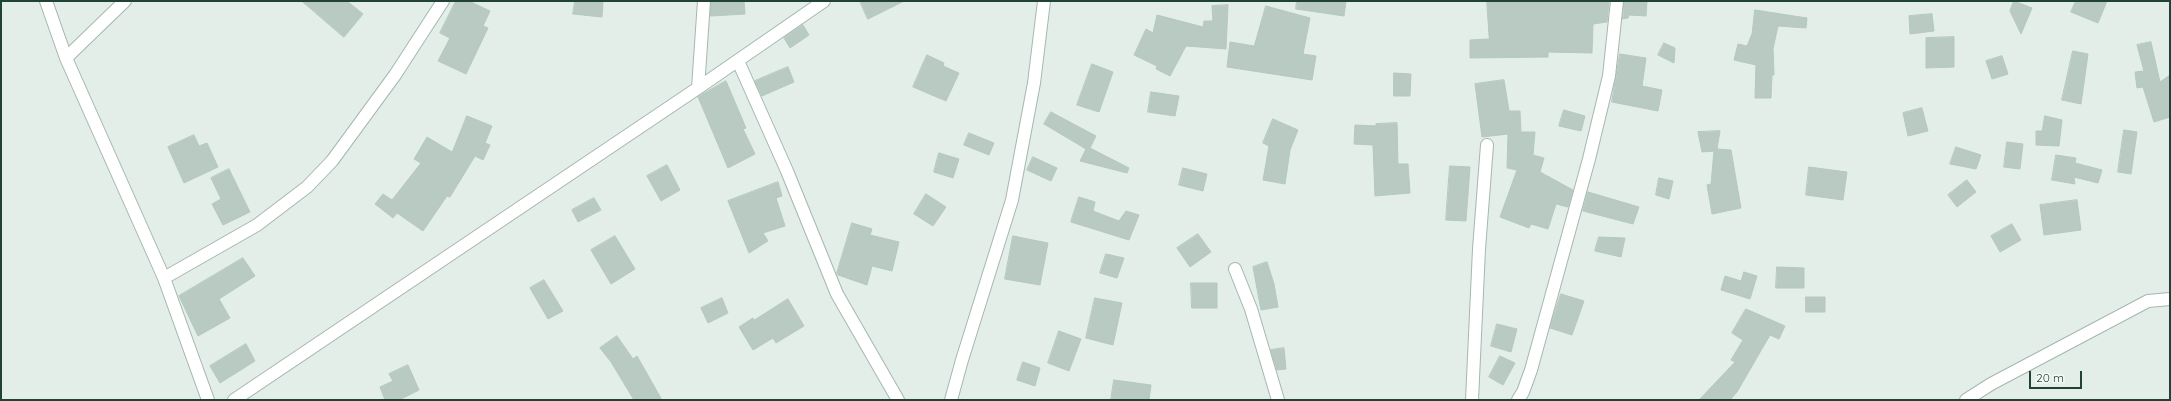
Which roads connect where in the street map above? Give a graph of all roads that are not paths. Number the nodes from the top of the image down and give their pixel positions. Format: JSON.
{"nodes":[{"id":1,"x":46,"y":1,"type":"edge"},
{"id":2,"x":125,"y":1,"type":"edge"},
{"id":3,"x":443,"y":1,"type":"edge"},
{"id":4,"x":704,"y":1,"type":"edge"},
{"id":5,"x":824,"y":1,"type":"edge"},
{"id":6,"x":1044,"y":1,"type":"edge"},
{"id":7,"x":1617,"y":1,"type":"edge"},
{"id":8,"x":66,"y":58,"type":"junction"},
{"id":9,"x":738,"y":61,"type":"junction"},
{"id":10,"x":698,"y":88,"type":"junction"},
{"id":11,"x":1487,"y":144,"type":"dead end"},
{"id":12,"x":1235,"y":270,"type":"dead end"},
{"id":13,"x":164,"y":278,"type":"junction"},
{"id":14,"x":2170,"y":299,"type":"edge"},
{"id":15,"x":208,"y":400,"type":"edge"},
{"id":16,"x":234,"y":400,"type":"edge"},
{"id":17,"x":898,"y":400,"type":"edge"},
{"id":18,"x":951,"y":400,"type":"edge"},
{"id":19,"x":1278,"y":400,"type":"edge"},
{"id":20,"x":1472,"y":400,"type":"edge"},
{"id":21,"x":1518,"y":400,"type":"edge"},
{"id":22,"x":1966,"y":400,"type":"edge"}],
"edges":[{"from":1,"to":8,"type":"street"},
{"from":2,"to":8,"type":"street"},
{"from":3,"to":13,"type":"street"},
{"from":4,"to":10,"type":"street"},
{"from":5,"to":9,"type":"street"},
{"from":6,"to":18,"type":"street"},
{"from":7,"to":21,"type":"street"},
{"from":8,"to":13,"type":"street"},
{"from":9,"to":10,"type":"street"},
{"from":9,"to":17,"type":"street"},
{"from":10,"to":16,"type":"street"},
{"from":11,"to":20,"type":"street"},
{"from":12,"to":19,"type":"street"},
{"from":13,"to":15,"type":"street"},
{"from":14,"to":22,"type":"street"}]}
